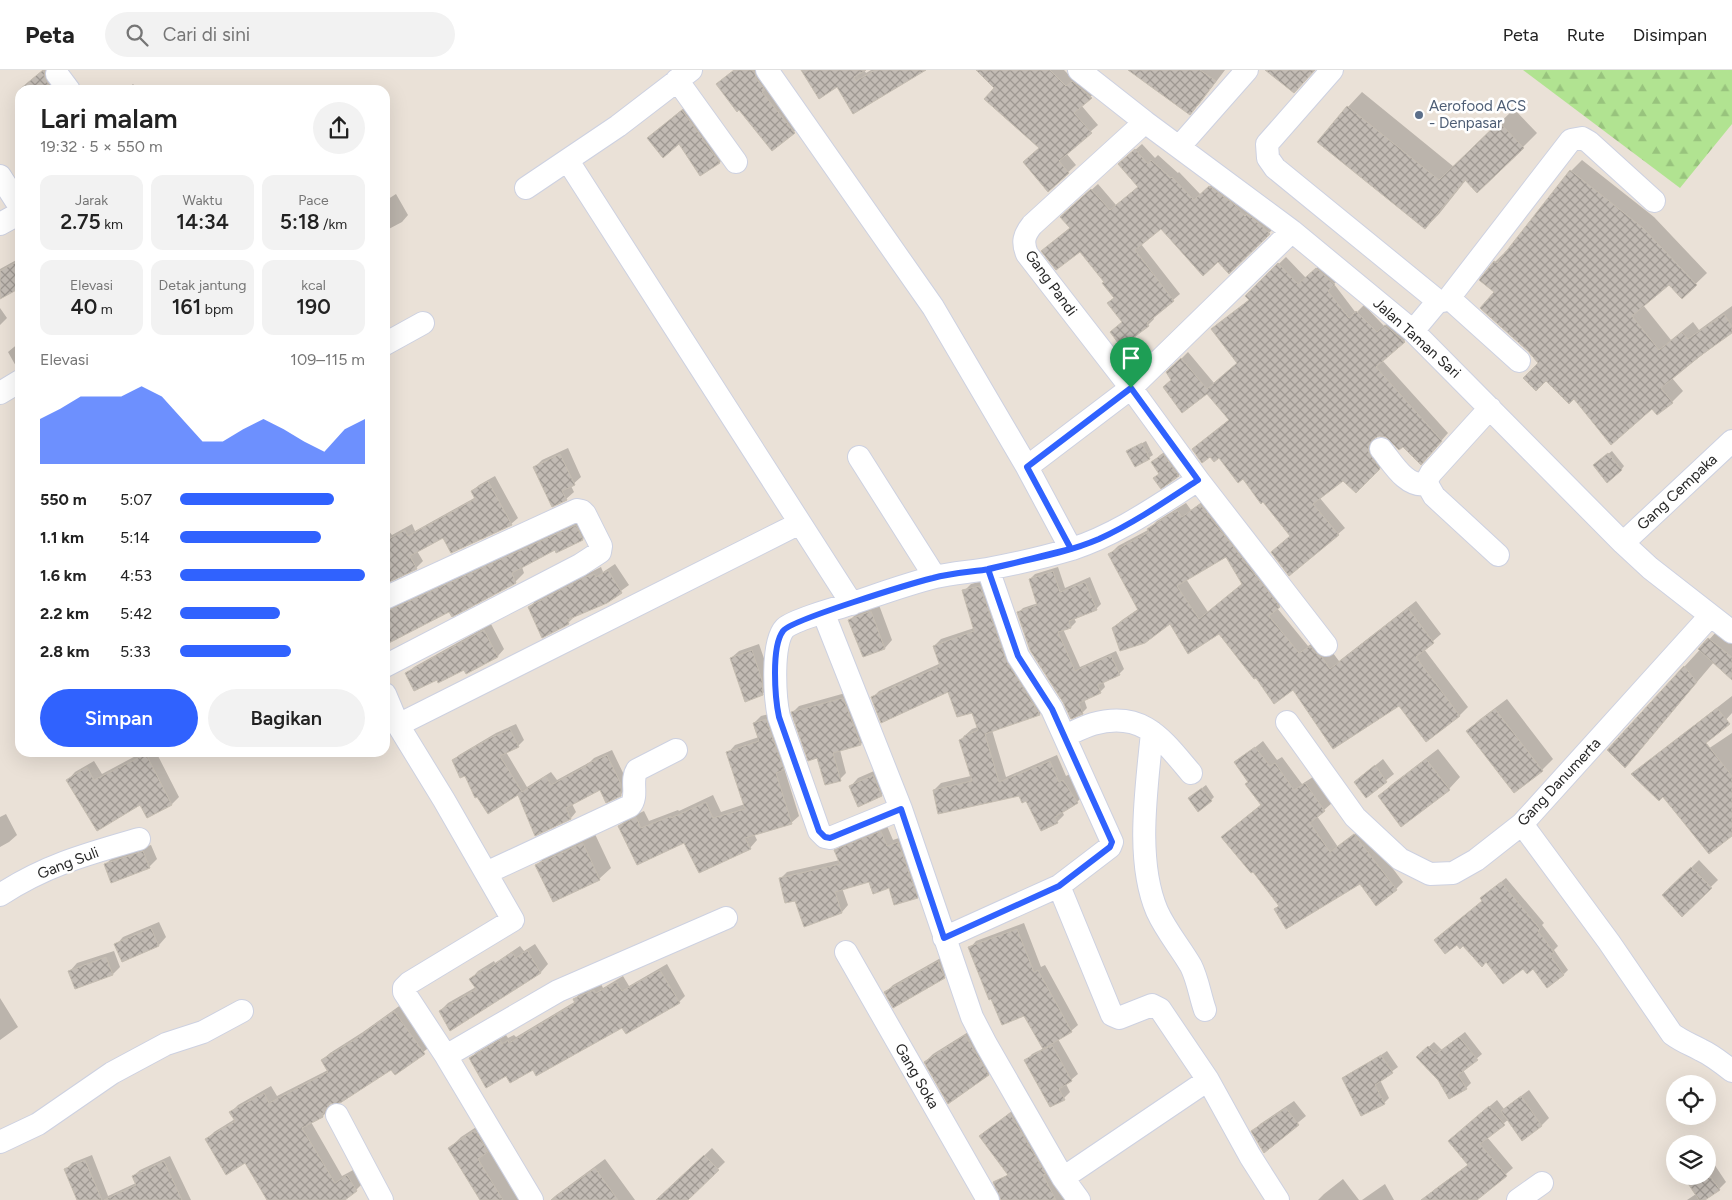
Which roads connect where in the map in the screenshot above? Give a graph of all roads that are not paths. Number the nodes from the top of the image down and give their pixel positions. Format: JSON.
{"nodes":[{"id":1,"x":767,"y":70,"type":"edge"},
{"id":2,"x":1080,"y":70,"type":"edge"},
{"id":3,"x":1247,"y":70,"type":"edge"},
{"id":4,"x":1332,"y":70,"type":"edge"},
{"id":5,"x":684,"y":75,"type":"edge"},
{"id":6,"x":1145,"y":122,"type":"junction"},
{"id":7,"x":1179,"y":147,"type":"junction"},
{"id":8,"x":568,"y":161,"type":"junction"},
{"id":9,"x":736,"y":162,"type":"dead end"},
{"id":10,"x":0,"y":176,"type":"edge"},
{"id":11,"x":526,"y":188,"type":"dead end"},
{"id":12,"x":15,"y":199,"type":"edge"},
{"id":13,"x":1654,"y":201,"type":"dead end"},
{"id":14,"x":15,"y":216,"type":"edge"},
{"id":15,"x":0,"y":224,"type":"edge"},
{"id":16,"x":1292,"y":232,"type":"junction"},
{"id":17,"x":1443,"y":300,"type":"junction"},
{"id":18,"x":423,"y":323,"type":"dead end"},
{"id":19,"x":1414,"y":331,"type":"junction"},
{"id":20,"x":390,"y":341,"type":"edge"},
{"id":21,"x":1519,"y":361,"type":"dead end"},
{"id":22,"x":15,"y":384,"type":"edge"},
{"id":23,"x":1131,"y":388,"type":"junction"},
{"id":24,"x":0,"y":393,"type":"edge"},
{"id":25,"x":1490,"y":408,"type":"junction"},
{"id":26,"x":1732,"y":441,"type":"edge"},
{"id":27,"x":1381,"y":449,"type":"dead end"},
{"id":28,"x":859,"y":457,"type":"dead end"},
{"id":29,"x":1027,"y":467,"type":"junction"},
{"id":30,"x":1198,"y":480,"type":"junction"},
{"id":31,"x":1426,"y":484,"type":"junction"},
{"id":32,"x":800,"y":523,"type":"junction"},
{"id":33,"x":1623,"y":543,"type":"junction"},
{"id":34,"x":1071,"y":549,"type":"junction"},
{"id":35,"x":1498,"y":555,"type":"dead end"},
{"id":36,"x":988,"y":569,"type":"junction"},
{"id":37,"x":935,"y":577,"type":"junction"},
{"id":38,"x":390,"y":596,"type":"edge"},
{"id":39,"x":852,"y":604,"type":"junction"},
{"id":40,"x":823,"y":612,"type":"junction"},
{"id":41,"x":1710,"y":616,"type":"junction"},
{"id":42,"x":1732,"y":632,"type":"edge"},
{"id":43,"x":1326,"y":645,"type":"dead end"},
{"id":44,"x":390,"y":663,"type":"edge"},
{"id":45,"x":390,"y":706,"type":"edge"},
{"id":46,"x":1287,"y":722,"type":"dead end"},
{"id":47,"x":398,"y":725,"type":"junction"},
{"id":48,"x":1152,"y":732,"type":"junction"},
{"id":49,"x":1065,"y":736,"type":"junction"},
{"id":50,"x":676,"y":750,"type":"dead end"},
{"id":51,"x":1191,"y":773,"type":"dead end"},
{"id":52,"x":901,"y":809,"type":"junction"},
{"id":53,"x":1522,"y":824,"type":"junction"},
{"id":54,"x":139,"y":839,"type":"dead end"},
{"id":55,"x":486,"y":873,"type":"junction"},
{"id":56,"x":1059,"y":886,"type":"junction"},
{"id":57,"x":0,"y":895,"type":"edge"},
{"id":58,"x":726,"y":918,"type":"dead end"},
{"id":59,"x":944,"y":938,"type":"junction"},
{"id":60,"x":846,"y":952,"type":"dead end"},
{"id":61,"x":1205,"y":1010,"type":"dead end"},
{"id":62,"x":242,"y":1011,"type":"dead end"},
{"id":63,"x":446,"y":1056,"type":"junction"},
{"id":64,"x":1732,"y":1071,"type":"edge"},
{"id":65,"x":1208,"y":1080,"type":"junction"},
{"id":66,"x":337,"y":1115,"type":"dead end"},
{"id":67,"x":0,"y":1142,"type":"edge"},
{"id":68,"x":1063,"y":1178,"type":"junction"},
{"id":69,"x":1542,"y":1183,"type":"dead end"},
{"id":70,"x":1269,"y":1197,"type":"edge"},
{"id":71,"x":382,"y":1200,"type":"edge"},
{"id":72,"x":532,"y":1200,"type":"edge"},
{"id":73,"x":988,"y":1200,"type":"edge"},
{"id":74,"x":1079,"y":1200,"type":"edge"},
{"id":75,"x":1518,"y":1200,"type":"edge"}],
"edges":[{"from":1,"to":29,"type":"street"},
{"from":2,"to":6,"type":"street","name":"Jalan Taman Sari"},
{"from":3,"to":7,"type":"street"},
{"from":4,"to":17,"type":"street"},
{"from":5,"to":8,"type":"street"},
{"from":5,"to":9,"type":"street"},
{"from":6,"to":7,"type":"street","name":"Jalan Taman Sari"},
{"from":6,"to":23,"type":"street","name":"Gang Pandi"},
{"from":7,"to":16,"type":"street","name":"Jalan Taman Sari"},
{"from":8,"to":11,"type":"street"},
{"from":8,"to":32,"type":"street"},
{"from":10,"to":12,"type":"street"},
{"from":13,"to":17,"type":"street"},
{"from":14,"to":15,"type":"street"},
{"from":16,"to":19,"type":"street","name":"Jalan Taman Sari"},
{"from":16,"to":23,"type":"street"},
{"from":17,"to":19,"type":"street"},
{"from":17,"to":21,"type":"street"},
{"from":18,"to":20,"type":"street"},
{"from":19,"to":25,"type":"street","name":"Jalan Taman Sari"},
{"from":22,"to":24,"type":"street"},
{"from":23,"to":29,"type":"street"},
{"from":23,"to":30,"type":"street","name":"Gang Pandi"},
{"from":25,"to":31,"type":"street"},
{"from":25,"to":33,"type":"street","name":"Jalan Taman Sari"},
{"from":26,"to":33,"type":"street","name":"Gang Cempaka"},
{"from":27,"to":31,"type":"street"},
{"from":28,"to":37,"type":"street"},
{"from":29,"to":34,"type":"street"},
{"from":30,"to":34,"type":"street"},
{"from":30,"to":43,"type":"street","name":"Gang Pandi"},
{"from":31,"to":35,"type":"street"},
{"from":32,"to":39,"type":"street"},
{"from":32,"to":47,"type":"street"},
{"from":33,"to":41,"type":"street","name":"Jalan Taman Sari"},
{"from":34,"to":36,"type":"street"},
{"from":36,"to":37,"type":"street"},
{"from":36,"to":49,"type":"street"},
{"from":37,"to":39,"type":"street"},
{"from":38,"to":44,"type":"street"},
{"from":39,"to":40,"type":"street"},
{"from":40,"to":52,"type":"street"},
{"from":40,"to":52,"type":"street"},
{"from":41,"to":42,"type":"street","name":"Jalan Taman Sari"},
{"from":41,"to":53,"type":"street","name":"Gang Danumerta"},
{"from":45,"to":47,"type":"street"},
{"from":46,"to":53,"type":"street","name":"Gang Danumerta"},
{"from":47,"to":55,"type":"street"},
{"from":48,"to":49,"type":"street"},
{"from":48,"to":51,"type":"street"},
{"from":48,"to":61,"type":"street"},
{"from":49,"to":56,"type":"street"},
{"from":50,"to":55,"type":"street"},
{"from":52,"to":59,"type":"street"},
{"from":53,"to":64,"type":"street"},
{"from":54,"to":57,"type":"street","name":"Gang Suli"},
{"from":55,"to":63,"type":"street"},
{"from":56,"to":59,"type":"street"},
{"from":56,"to":65,"type":"street"},
{"from":58,"to":63,"type":"street"},
{"from":59,"to":68,"type":"street"},
{"from":60,"to":73,"type":"street","name":"Gang Soka"},
{"from":62,"to":67,"type":"street"},
{"from":63,"to":72,"type":"street"},
{"from":65,"to":68,"type":"street"},
{"from":65,"to":70,"type":"street"},
{"from":66,"to":71,"type":"street"},
{"from":68,"to":74,"type":"street"},
{"from":69,"to":75,"type":"street"}]}
